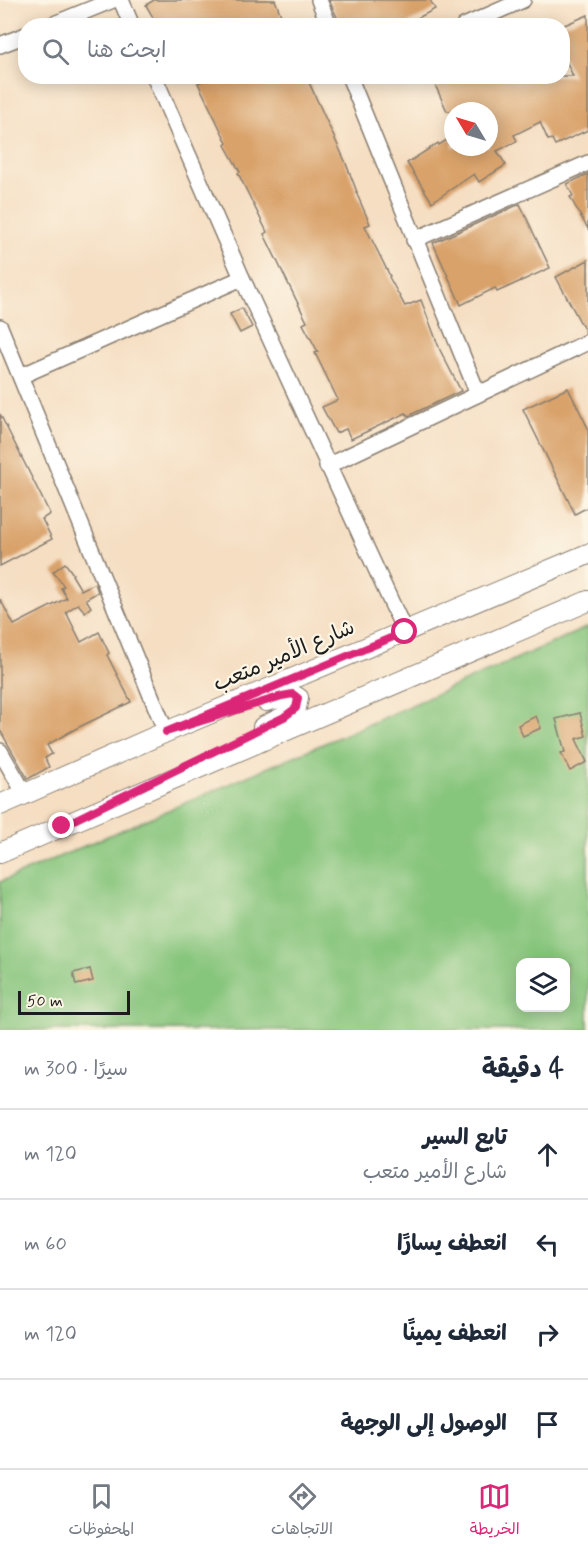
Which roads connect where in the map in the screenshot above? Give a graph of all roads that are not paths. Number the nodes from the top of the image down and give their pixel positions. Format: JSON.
{"nodes":[{"id":1,"x":113,"y":0,"type":"edge"},
{"id":2,"x":121,"y":0,"type":"edge"},
{"id":3,"x":319,"y":0,"type":"edge"},
{"id":4,"x":523,"y":0,"type":"edge"},
{"id":5,"x":69,"y":18,"type":"edge"},
{"id":6,"x":129,"y":18,"type":"edge"},
{"id":7,"x":326,"y":18,"type":"edge"},
{"id":8,"x":482,"y":18,"type":"edge"},
{"id":9,"x":18,"y":38,"type":"edge"},
{"id":10,"x":0,"y":45,"type":"edge"},
{"id":11,"x":157,"y":84,"type":"edge"},
{"id":12,"x":352,"y":84,"type":"edge"},
{"id":13,"x":588,"y":163,"type":"edge"},
{"id":14,"x":414,"y":240,"type":"junction"},
{"id":15,"x":242,"y":278,"type":"junction"},
{"id":16,"x":0,"y":327,"type":"edge"},
{"id":17,"x":588,"y":342,"type":"edge"},
{"id":18,"x":21,"y":376,"type":"junction"},
{"id":19,"x":478,"y":394,"type":"junction"},
{"id":20,"x":327,"y":466,"type":"junction"},
{"id":21,"x":588,"y":554,"type":"edge"},
{"id":22,"x":588,"y":601,"type":"edge"},
{"id":23,"x":405,"y":632,"type":"junction"},
{"id":24,"x":166,"y":732,"type":"junction"},
{"id":25,"x":0,"y":752,"type":"edge"},
{"id":26,"x":25,"y":794,"type":"junction"},
{"id":27,"x":0,"y":805,"type":"edge"},
{"id":28,"x":62,"y":826,"type":"junction"},
{"id":29,"x":0,"y":853,"type":"edge"}],
"edges":[{"from":1,"to":5,"type":"street"},
{"from":2,"to":6,"type":"street"},
{"from":3,"to":7,"type":"street"},
{"from":4,"to":8,"type":"street"},
{"from":9,"to":10,"type":"street"},
{"from":11,"to":15,"type":"street"},
{"from":12,"to":14,"type":"street"},
{"from":13,"to":14,"type":"street"},
{"from":14,"to":19,"type":"street"},
{"from":15,"to":18,"type":"street"},
{"from":15,"to":20,"type":"street"},
{"from":16,"to":18,"type":"street"},
{"from":17,"to":19,"type":"street"},
{"from":18,"to":24,"type":"street"},
{"from":19,"to":20,"type":"street"},
{"from":20,"to":23,"type":"street"},
{"from":21,"to":23,"type":"main road","name":"شارع الأمير متعب"},
{"from":22,"to":28,"type":"main road"},
{"from":23,"to":24,"type":"main road","name":"شارع الأمير متعب"},
{"from":24,"to":26,"type":"main road","name":"شارع الأمير متعب"},
{"from":24,"to":28,"type":"main road"},
{"from":25,"to":26,"type":"street"},
{"from":26,"to":27,"type":"main road","name":"شارع الأمير متعب"},
{"from":28,"to":29,"type":"main road"}]}
